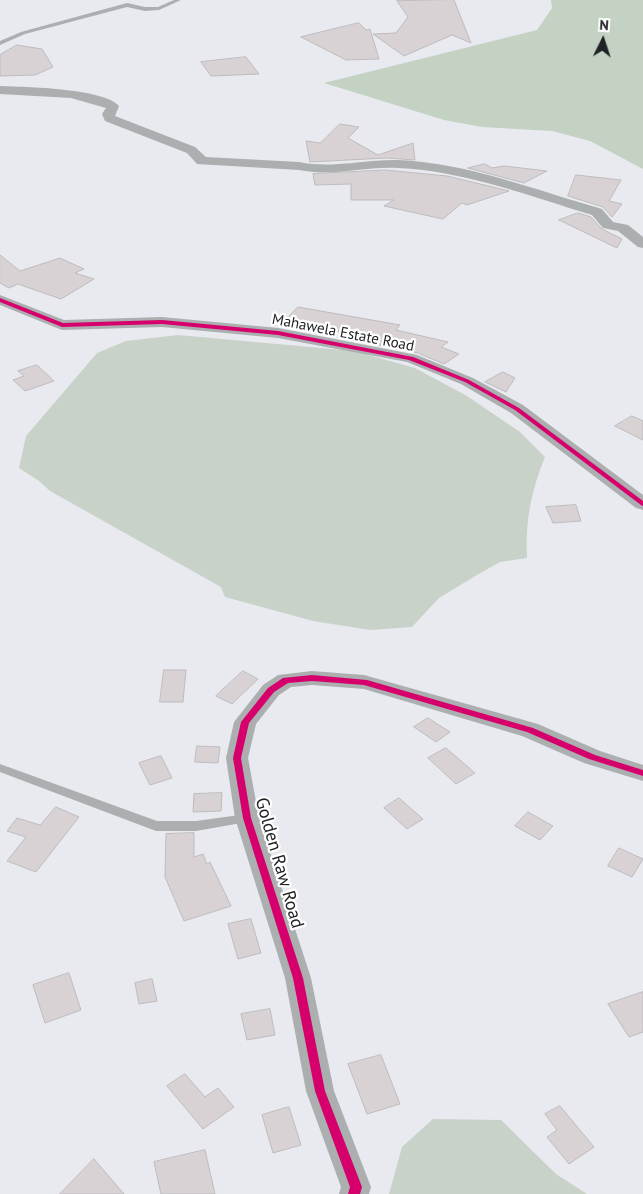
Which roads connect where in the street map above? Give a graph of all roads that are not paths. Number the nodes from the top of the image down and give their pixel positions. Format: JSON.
{"nodes":[{"id":1,"x":178,"y":0,"type":"edge"},
{"id":2,"x":0,"y":43,"type":"edge"},
{"id":3,"x":0,"y":90,"type":"edge"},
{"id":4,"x":643,"y":244,"type":"edge"},
{"id":5,"x":0,"y":300,"type":"edge"},
{"id":6,"x":643,"y":504,"type":"edge"},
{"id":7,"x":0,"y":768,"type":"edge"},
{"id":8,"x":643,"y":773,"type":"edge"},
{"id":9,"x":247,"y":818,"type":"junction"},
{"id":10,"x":354,"y":1194,"type":"edge"}],
"edges":[{"from":1,"to":2,"type":"lane"},
{"from":3,"to":4,"type":"street"},
{"from":5,"to":6,"type":"street","name":"Mahawela Estate Road"},
{"from":7,"to":9,"type":"lane"},
{"from":8,"to":9,"type":"street","name":"Golden Raw Road"},
{"from":9,"to":10,"type":"street","name":"Golden Raw Road"}]}
